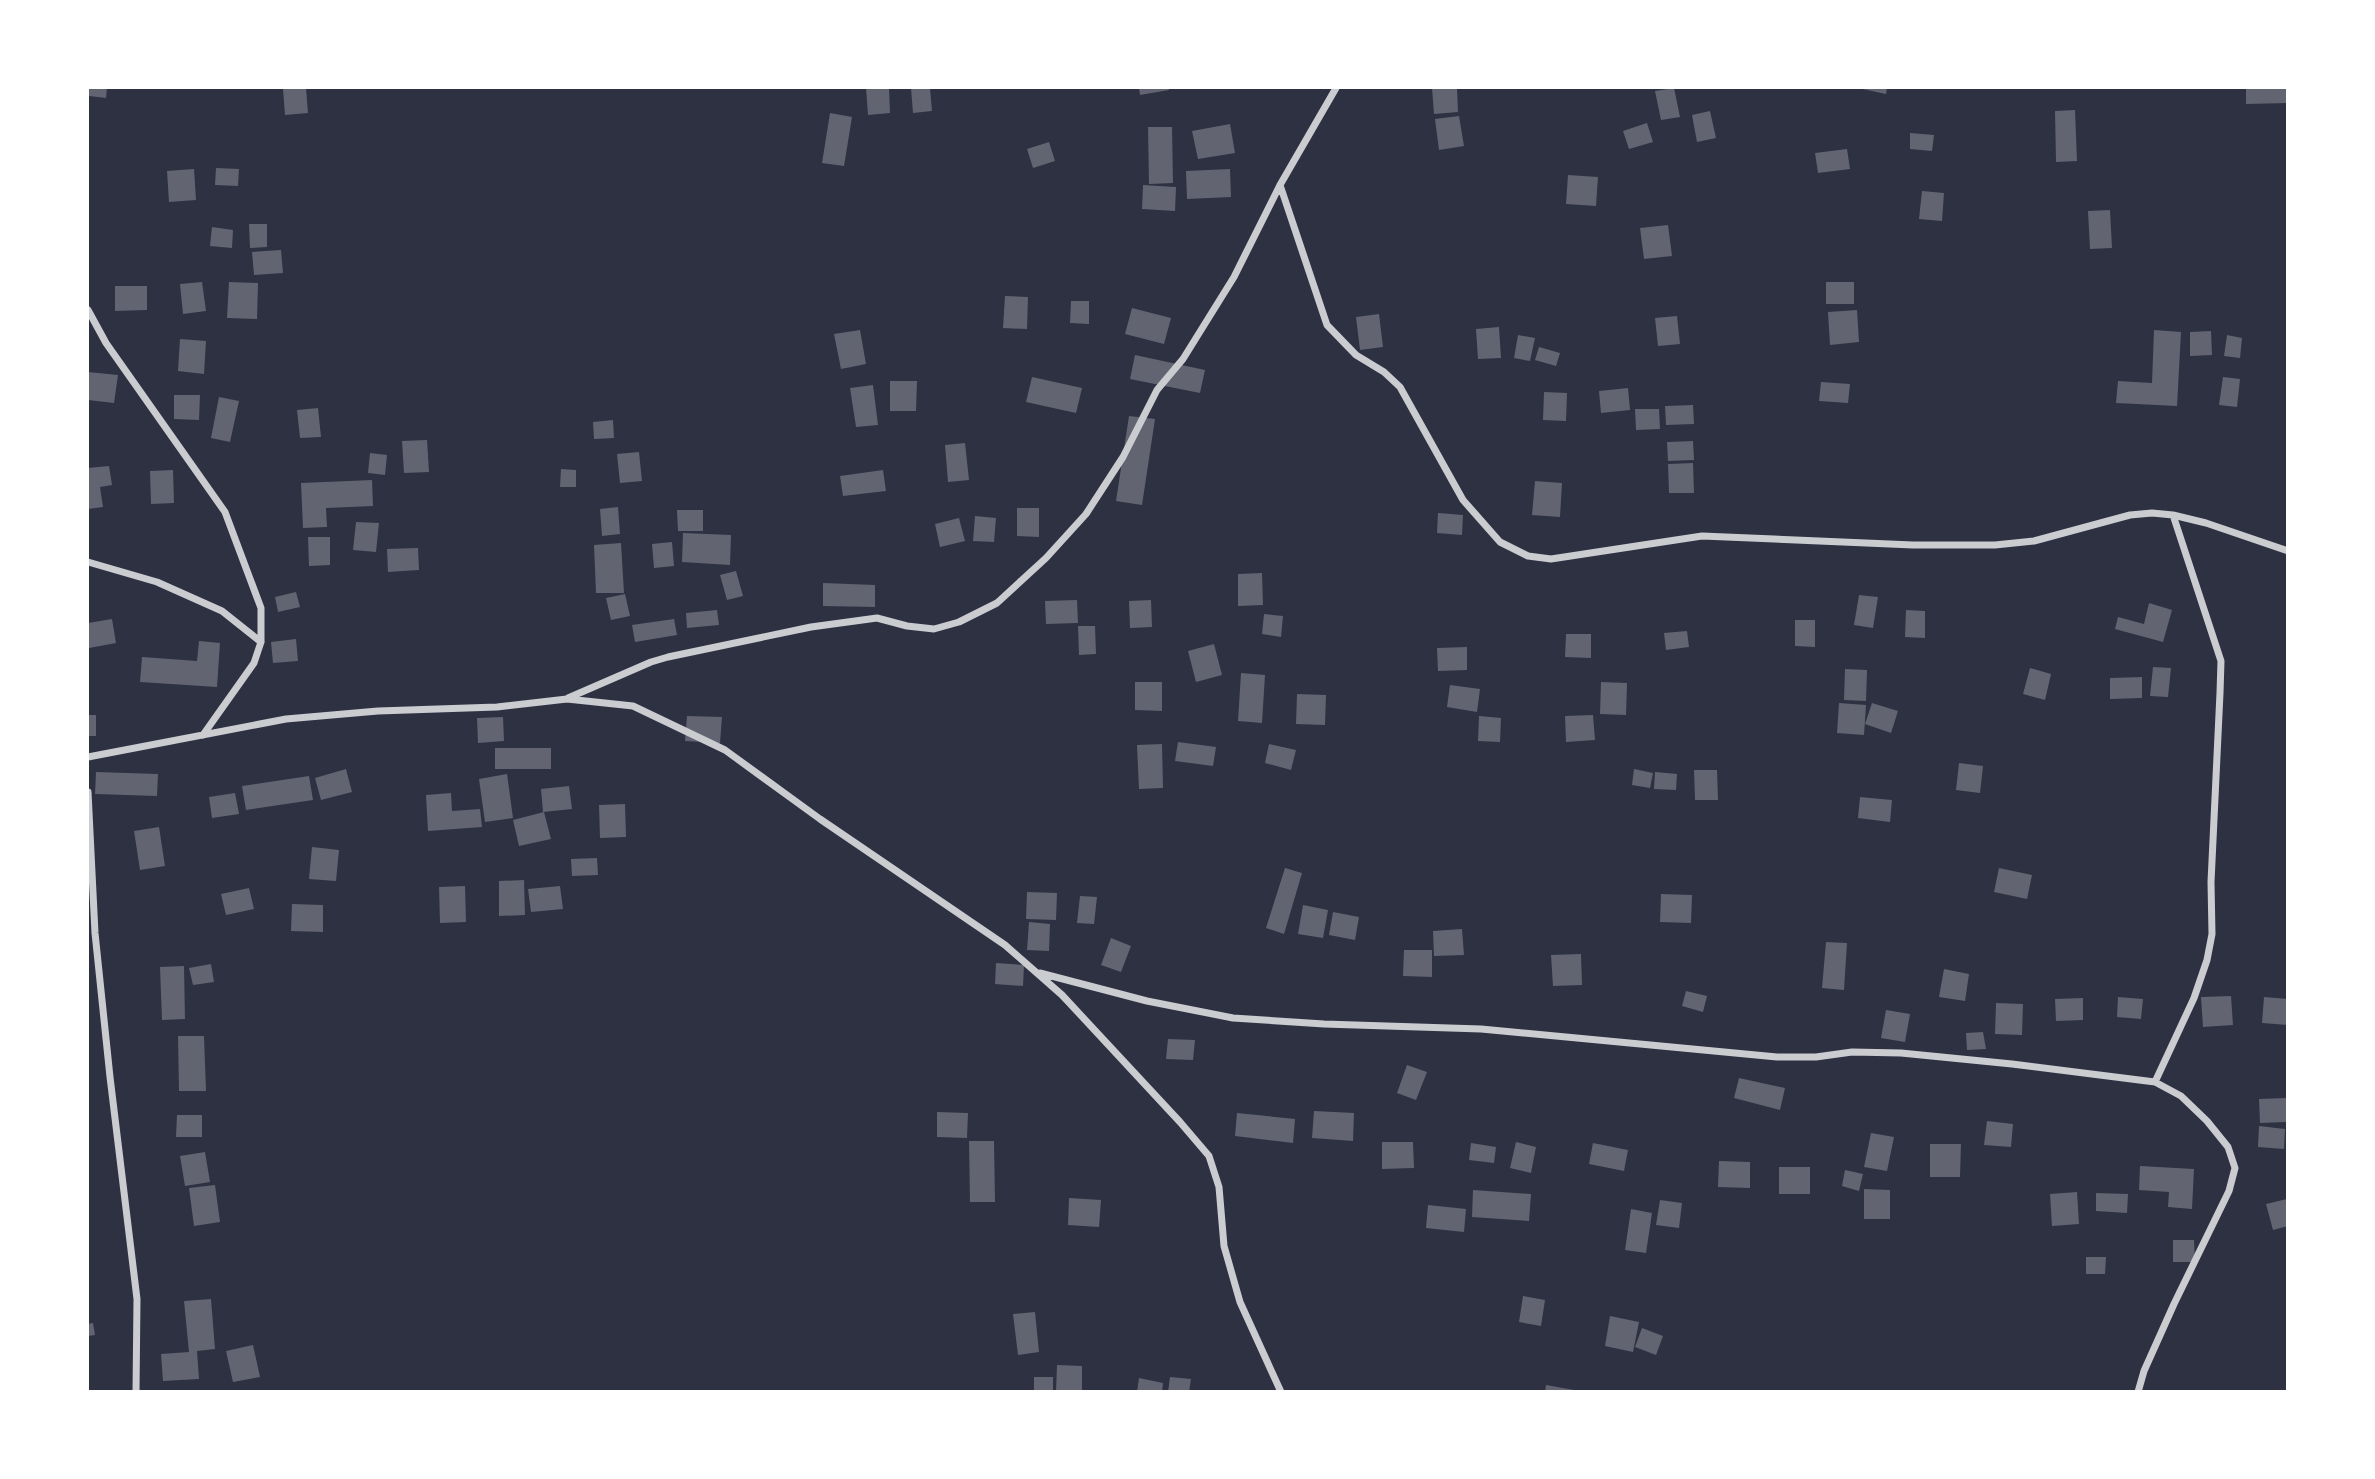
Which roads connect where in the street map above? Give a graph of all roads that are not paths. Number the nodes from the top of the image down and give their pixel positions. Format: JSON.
{"nodes":[{"id":1,"x":1336,"y":88,"type":"edge"},
{"id":2,"x":1280,"y":185,"type":"junction"},
{"id":3,"x":88,"y":310,"type":"edge"},
{"id":4,"x":2174,"y":515,"type":"junction"},
{"id":5,"x":2287,"y":551,"type":"edge"},
{"id":6,"x":88,"y":562,"type":"edge"},
{"id":7,"x":261,"y":642,"type":"junction"},
{"id":8,"x":567,"y":699,"type":"junction"},
{"id":9,"x":203,"y":735,"type":"junction"},
{"id":10,"x":88,"y":757,"type":"edge"},
{"id":11,"x":88,"y":792,"type":"edge"},
{"id":12,"x":1036,"y":972,"type":"junction"},
{"id":13,"x":2155,"y":1082,"type":"junction"},
{"id":14,"x":136,"y":1391,"type":"edge"},
{"id":15,"x":1281,"y":1391,"type":"edge"},
{"id":16,"x":2138,"y":1391,"type":"edge"}],
"edges":[{"from":1,"to":2,"type":"street"},
{"from":2,"to":4,"type":"street"},
{"from":2,"to":8,"type":"street"},
{"from":3,"to":7,"type":"street"},
{"from":4,"to":5,"type":"street"},
{"from":4,"to":13,"type":"street"},
{"from":6,"to":7,"type":"street"},
{"from":7,"to":9,"type":"street"},
{"from":8,"to":9,"type":"street"},
{"from":8,"to":12,"type":"street"},
{"from":9,"to":10,"type":"street"},
{"from":11,"to":14,"type":"street"},
{"from":12,"to":13,"type":"street"},
{"from":12,"to":15,"type":"street"},
{"from":13,"to":16,"type":"street"}]}
